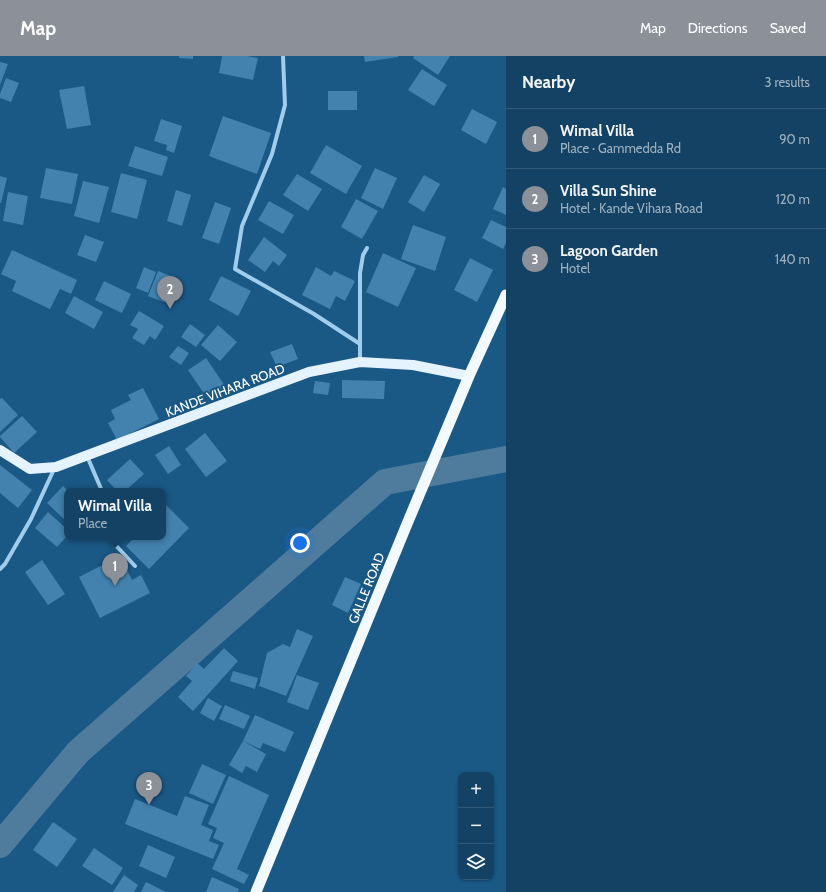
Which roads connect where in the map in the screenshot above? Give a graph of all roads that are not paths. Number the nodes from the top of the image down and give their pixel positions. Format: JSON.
{"nodes":[{"id":1,"x":283,"y":56,"type":"edge"},
{"id":2,"x":367,"y":248,"type":"dead end"},
{"id":3,"x":506,"y":295,"type":"edge"},
{"id":4,"x":360,"y":344,"type":"junction"},
{"id":5,"x":360,"y":362,"type":"junction"},
{"id":6,"x":469,"y":376,"type":"junction"},
{"id":7,"x":0,"y":450,"type":"edge"},
{"id":8,"x":86,"y":455,"type":"junction"},
{"id":9,"x":56,"y":467,"type":"junction"},
{"id":10,"x":101,"y":488,"type":"edge"},
{"id":11,"x":111,"y":540,"type":"edge"},
{"id":12,"x":135,"y":566,"type":"dead end"},
{"id":13,"x":0,"y":569,"type":"edge"},
{"id":14,"x":256,"y":892,"type":"edge"}],
"edges":[{"from":1,"to":4,"type":"street"},
{"from":2,"to":4,"type":"street"},
{"from":3,"to":6,"type":"highway","name":"GALLE ROAD"},
{"from":4,"to":5,"type":"street"},
{"from":5,"to":6,"type":"main road","name":"KANDE VIHARA ROAD"},
{"from":5,"to":8,"type":"main road","name":"KANDE VIHARA ROAD"},
{"from":6,"to":14,"type":"highway","name":"GALLE ROAD"},
{"from":7,"to":9,"type":"main road","name":"KANDE VIHARA ROAD"},
{"from":8,"to":9,"type":"main road","name":"KANDE VIHARA ROAD"},
{"from":8,"to":10,"type":"street"},
{"from":9,"to":13,"type":"street"},
{"from":11,"to":12,"type":"street"}]}
